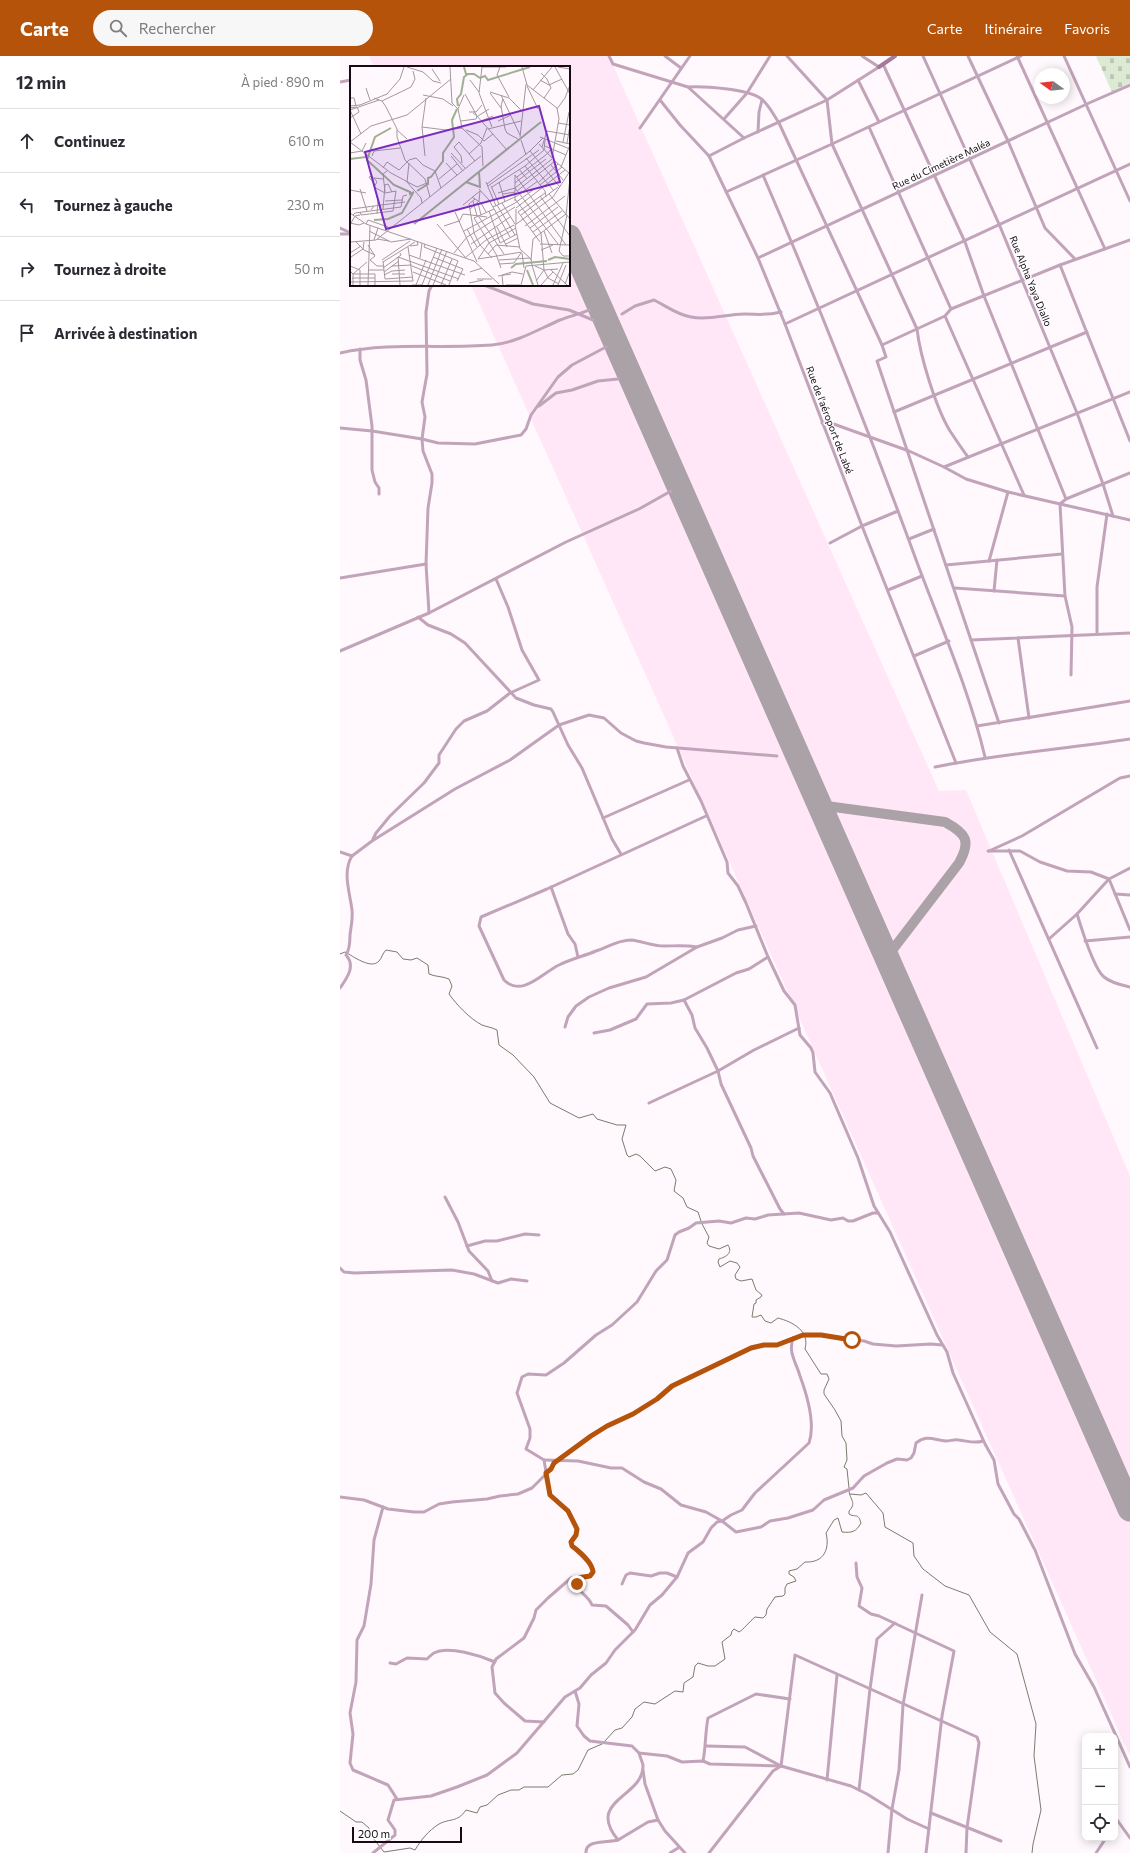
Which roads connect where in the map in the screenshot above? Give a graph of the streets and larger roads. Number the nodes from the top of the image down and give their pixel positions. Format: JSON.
{"nodes":[{"id":1,"x":609,"y":56,"type":"edge"},
{"id":2,"x":665,"y":56,"type":"edge"},
{"id":3,"x":690,"y":56,"type":"edge"},
{"id":4,"x":770,"y":56,"type":"edge"},
{"id":5,"x":787,"y":56,"type":"edge"},
{"id":6,"x":862,"y":56,"type":"edge"},
{"id":7,"x":895,"y":56,"type":"edge"},
{"id":8,"x":923,"y":56,"type":"edge"},
{"id":9,"x":968,"y":56,"type":"edge"},
{"id":10,"x":1018,"y":56,"type":"edge"},
{"id":11,"x":1064,"y":56,"type":"edge"},
{"id":12,"x":883,"y":64,"type":"junction"},
{"id":13,"x":879,"y":67,"type":"junction"},
{"id":14,"x":682,"y":68,"type":"junction"},
{"id":15,"x":977,"y":76,"type":"junction"},
{"id":16,"x":350,"y":80,"type":"edge"},
{"id":17,"x":858,"y":80,"type":"junction"},
{"id":18,"x":340,"y":82,"type":"edge"},
{"id":19,"x":672,"y":82,"type":"junction"},
{"id":20,"x":1130,"y":85,"type":"edge"},
{"id":21,"x":688,"y":87,"type":"junction"},
{"id":22,"x":940,"y":92,"type":"junction"},
{"id":23,"x":747,"y":93,"type":"junction"},
{"id":24,"x":660,"y":100,"type":"junction"},
{"id":25,"x":762,"y":100,"type":"junction"},
{"id":26,"x":827,"y":100,"type":"junction"},
{"id":27,"x":1086,"y":105,"type":"junction"},
{"id":28,"x":904,"y":110,"type":"junction"},
{"id":29,"x":724,"y":119,"type":"junction"},
{"id":30,"x":879,"y":122,"type":"junction"},
{"id":31,"x":779,"y":123,"type":"junction"},
{"id":32,"x":1047,"y":123,"type":"junction"},
{"id":33,"x":869,"y":127,"type":"junction"},
{"id":34,"x":640,"y":128,"type":"dead end"},
{"id":35,"x":758,"y":132,"type":"junction"},
{"id":36,"x":744,"y":138,"type":"junction"},
{"id":37,"x":1008,"y":141,"type":"junction"},
{"id":38,"x":832,"y":144,"type":"junction"},
{"id":39,"x":709,"y":156,"type":"junction"},
{"id":40,"x":970,"y":159,"type":"junction"},
{"id":41,"x":796,"y":160,"type":"junction"},
{"id":42,"x":1130,"y":164,"type":"edge"},
{"id":43,"x":1117,"y":170,"type":"junction"},
{"id":44,"x":763,"y":175,"type":"junction"},
{"id":45,"x":934,"y":175,"type":"junction"},
{"id":46,"x":1077,"y":188,"type":"junction"},
{"id":47,"x":726,"y":192,"type":"junction"},
{"id":48,"x":898,"y":192,"type":"junction"},
{"id":49,"x":1130,"y":201,"type":"edge"},
{"id":50,"x":1036,"y":208,"type":"junction"},
{"id":51,"x":862,"y":209,"type":"junction"},
{"id":52,"x":999,"y":224,"type":"junction"},
{"id":53,"x":827,"y":226,"type":"junction"},
{"id":54,"x":340,"y":228,"type":"edge"},
{"id":55,"x":350,"y":233,"type":"edge"},
{"id":56,"x":1130,"y":240,"type":"edge"},
{"id":57,"x":792,"y":242,"type":"junction"},
{"id":58,"x":965,"y":242,"type":"junction"},
{"id":59,"x":1104,"y":249,"type":"junction"},
{"id":60,"x":758,"y":258,"type":"junction"},
{"id":61,"x":928,"y":258,"type":"junction"},
{"id":62,"x":1075,"y":260,"type":"junction"},
{"id":63,"x":1060,"y":265,"type":"junction"},
{"id":64,"x":892,"y":274,"type":"junction"},
{"id":65,"x":1022,"y":280,"type":"junction"},
{"id":66,"x":432,"y":286,"type":"edge"},
{"id":67,"x":487,"y":286,"type":"edge"},
{"id":68,"x":857,"y":290,"type":"junction"},
{"id":69,"x":984,"y":296,"type":"junction"},
{"id":70,"x":819,"y":308,"type":"junction"},
{"id":71,"x":951,"y":309,"type":"junction"},
{"id":72,"x":589,"y":310,"type":"dead end"},
{"id":73,"x":780,"y":312,"type":"junction"},
{"id":74,"x":580,"y":314,"type":"junction"},
{"id":75,"x":622,"y":314,"type":"dead end"},
{"id":76,"x":945,"y":316,"type":"junction"},
{"id":77,"x":593,"y":320,"type":"dead end"},
{"id":78,"x":785,"y":324,"type":"junction"},
{"id":79,"x":917,"y":329,"type":"junction"},
{"id":80,"x":1087,"y":332,"type":"junction"},
{"id":81,"x":427,"y":345,"type":"junction"},
{"id":82,"x":882,"y":345,"type":"junction"},
{"id":83,"x":606,"y":347,"type":"dead end"},
{"id":84,"x":1049,"y":348,"type":"junction"},
{"id":85,"x":360,"y":349,"type":"junction"},
{"id":86,"x":340,"y":353,"type":"edge"},
{"id":87,"x":1011,"y":364,"type":"junction"},
{"id":88,"x":618,"y":379,"type":"dead end"},
{"id":89,"x":973,"y":379,"type":"junction"},
{"id":90,"x":1130,"y":392,"type":"edge"},
{"id":91,"x":935,"y":395,"type":"junction"},
{"id":92,"x":1113,"y":399,"type":"junction"},
{"id":93,"x":537,"y":407,"type":"junction"},
{"id":94,"x":894,"y":412,"type":"junction"},
{"id":95,"x":1077,"y":413,"type":"junction"},
{"id":96,"x":822,"y":423,"type":"junction"},
{"id":97,"x":340,"y":428,"type":"edge"},
{"id":98,"x":1038,"y":429,"type":"junction"},
{"id":99,"x":372,"y":431,"type":"junction"},
{"id":100,"x":868,"y":436,"type":"junction"},
{"id":101,"x":422,"y":439,"type":"junction"},
{"id":102,"x":1130,"y":441,"type":"edge"},
{"id":103,"x":1001,"y":444,"type":"junction"},
{"id":104,"x":909,"y":451,"type":"junction"},
{"id":105,"x":968,"y":457,"type":"junction"},
{"id":106,"x":944,"y":466,"type":"junction"},
{"id":107,"x":1130,"y":472,"type":"edge"},
{"id":108,"x":1104,"y":484,"type":"junction"},
{"id":109,"x":671,"y":491,"type":"dead end"},
{"id":110,"x":1008,"y":492,"type":"junction"},
{"id":111,"x":379,"y":494,"type":"dead end"},
{"id":112,"x":1024,"y":495,"type":"junction"},
{"id":113,"x":1066,"y":499,"type":"junction"},
{"id":114,"x":1060,"y":504,"type":"junction"},
{"id":115,"x":898,"y":511,"type":"junction"},
{"id":116,"x":1107,"y":514,"type":"junction"},
{"id":117,"x":1112,"y":516,"type":"junction"},
{"id":118,"x":1130,"y":520,"type":"edge"},
{"id":119,"x":862,"y":526,"type":"junction"},
{"id":120,"x":934,"y":529,"type":"junction"},
{"id":121,"x":909,"y":539,"type":"junction"},
{"id":122,"x":830,"y":543,"type":"dead end"},
{"id":123,"x":1062,"y":554,"type":"junction"},
{"id":124,"x":997,"y":560,"type":"junction"},
{"id":125,"x":989,"y":561,"type":"junction"},
{"id":126,"x":426,"y":564,"type":"junction"},
{"id":127,"x":946,"y":565,"type":"junction"},
{"id":128,"x":922,"y":576,"type":"junction"},
{"id":129,"x":340,"y":578,"type":"edge"},
{"id":130,"x":496,"y":579,"type":"junction"},
{"id":131,"x":955,"y":588,"type":"junction"},
{"id":132,"x":888,"y":590,"type":"junction"},
{"id":133,"x":994,"y":591,"type":"junction"},
{"id":134,"x":1065,"y":596,"type":"junction"},
{"id":135,"x":429,"y":613,"type":"junction"},
{"id":136,"x":418,"y":617,"type":"junction"},
{"id":137,"x":1130,"y":633,"type":"edge"},
{"id":138,"x":1097,"y":634,"type":"junction"},
{"id":139,"x":1072,"y":635,"type":"junction"},
{"id":140,"x":1018,"y":638,"type":"junction"},
{"id":141,"x":971,"y":640,"type":"junction"},
{"id":142,"x":948,"y":641,"type":"junction"},
{"id":143,"x":340,"y":651,"type":"edge"},
{"id":144,"x":914,"y":656,"type":"junction"},
{"id":145,"x":1071,"y":676,"type":"dead end"},
{"id":146,"x":510,"y":693,"type":"junction"},
{"id":147,"x":1130,"y":701,"type":"edge"},
{"id":148,"x":1029,"y":718,"type":"junction"},
{"id":149,"x":999,"y":723,"type":"junction"},
{"id":150,"x":560,"y":725,"type":"junction"},
{"id":151,"x":977,"y":726,"type":"junction"},
{"id":152,"x":1130,"y":739,"type":"edge"},
{"id":153,"x":677,"y":748,"type":"junction"},
{"id":154,"x":777,"y":756,"type":"dead end"},
{"id":155,"x":985,"y":757,"type":"junction"},
{"id":156,"x":956,"y":763,"type":"junction"},
{"id":157,"x":935,"y":767,"type":"dead end"},
{"id":158,"x":1130,"y":776,"type":"edge"},
{"id":159,"x":689,"y":780,"type":"junction"},
{"id":160,"x":706,"y":816,"type":"junction"},
{"id":161,"x":603,"y":818,"type":"junction"},
{"id":162,"x":372,"y":841,"type":"junction"},
{"id":163,"x":1009,"y":850,"type":"junction"},
{"id":164,"x":340,"y":852,"type":"edge"},
{"id":165,"x":621,"y":854,"type":"junction"},
{"id":166,"x":352,"y":856,"type":"junction"},
{"id":167,"x":1130,"y":868,"type":"edge"},
{"id":168,"x":1109,"y":879,"type":"junction"},
{"id":169,"x":551,"y":887,"type":"junction"},
{"id":170,"x":1115,"y":894,"type":"junction"},
{"id":171,"x":1130,"y":895,"type":"edge"},
{"id":172,"x":1077,"y":914,"type":"junction"},
{"id":173,"x":756,"y":926,"type":"junction"},
{"id":174,"x":1130,"y":930,"type":"edge"},
{"id":175,"x":1130,"y":937,"type":"edge"},
{"id":176,"x":1049,"y":939,"type":"junction"},
{"id":177,"x":1085,"y":941,"type":"junction"},
{"id":178,"x":697,"y":946,"type":"junction"},
{"id":179,"x":578,"y":957,"type":"junction"},
{"id":180,"x":768,"y":957,"type":"junction"},
{"id":181,"x":1130,"y":987,"type":"edge"},
{"id":182,"x":340,"y":988,"type":"edge"},
{"id":183,"x":684,"y":1000,"type":"junction"},
{"id":184,"x":565,"y":1027,"type":"dead end"},
{"id":185,"x":799,"y":1028,"type":"junction"},
{"id":186,"x":594,"y":1033,"type":"dead end"},
{"id":187,"x":1097,"y":1048,"type":"dead end"},
{"id":188,"x":718,"y":1071,"type":"junction"},
{"id":189,"x":649,"y":1103,"type":"dead end"},
{"id":190,"x":445,"y":1197,"type":"dead end"},
{"id":191,"x":878,"y":1213,"type":"junction"},
{"id":192,"x":784,"y":1214,"type":"junction"},
{"id":193,"x":539,"y":1235,"type":"dead end"},
{"id":194,"x":467,"y":1246,"type":"junction"},
{"id":195,"x":340,"y":1268,"type":"edge"},
{"id":196,"x":492,"y":1281,"type":"junction"},
{"id":197,"x":527,"y":1281,"type":"dead end"},
{"id":198,"x":793,"y":1338,"type":"junction"},
{"id":199,"x":943,"y":1345,"type":"junction"},
{"id":200,"x":984,"y":1440,"type":"junction"},
{"id":201,"x":544,"y":1460,"type":"junction"},
{"id":202,"x":556,"y":1461,"type":"junction"},
{"id":203,"x":546,"y":1473,"type":"junction"},
{"id":204,"x":340,"y":1497,"type":"edge"},
{"id":205,"x":383,"y":1507,"type":"junction"},
{"id":206,"x":722,"y":1521,"type":"junction"},
{"id":207,"x":856,"y":1562,"type":"dead end"},
{"id":208,"x":677,"y":1577,"type":"junction"},
{"id":209,"x":577,"y":1578,"type":"junction"},
{"id":210,"x":622,"y":1584,"type":"dead end"},
{"id":211,"x":922,"y":1595,"type":"dead end"},
{"id":212,"x":894,"y":1623,"type":"junction"},
{"id":213,"x":633,"y":1632,"type":"junction"},
{"id":214,"x":915,"y":1632,"type":"junction"},
{"id":215,"x":495,"y":1662,"type":"junction"},
{"id":216,"x":390,"y":1663,"type":"dead end"},
{"id":217,"x":837,"y":1675,"type":"junction"},
{"id":218,"x":870,"y":1690,"type":"junction"},
{"id":219,"x":575,"y":1691,"type":"junction"},
{"id":220,"x":790,"y":1699,"type":"junction"},
{"id":221,"x":903,"y":1705,"type":"junction"},
{"id":222,"x":544,"y":1722,"type":"junction"},
{"id":223,"x":941,"y":1722,"type":"junction"},
{"id":224,"x":706,"y":1746,"type":"junction"},
{"id":225,"x":638,"y":1753,"type":"junction"},
{"id":226,"x":703,"y":1761,"type":"junction"},
{"id":227,"x":781,"y":1766,"type":"junction"},
{"id":228,"x":642,"y":1767,"type":"junction"},
{"id":229,"x":1130,"y":1767,"type":"edge"},
{"id":230,"x":827,"y":1780,"type":"junction"},
{"id":231,"x":859,"y":1790,"type":"junction"},
{"id":232,"x":397,"y":1799,"type":"junction"},
{"id":233,"x":892,"y":1809,"type":"junction"},
{"id":234,"x":931,"y":1813,"type":"junction"},
{"id":235,"x":658,"y":1820,"type":"junction"},
{"id":236,"x":1118,"y":1821,"type":"edge"},
{"id":237,"x":967,"y":1828,"type":"junction"},
{"id":238,"x":929,"y":1829,"type":"junction"},
{"id":239,"x":1130,"y":1838,"type":"edge"},
{"id":240,"x":618,"y":1840,"type":"junction"},
{"id":241,"x":1001,"y":1841,"type":"dead end"},
{"id":242,"x":1104,"y":1841,"type":"edge"},
{"id":243,"x":678,"y":1848,"type":"junction"},
{"id":244,"x":373,"y":1853,"type":"edge"},
{"id":245,"x":586,"y":1853,"type":"edge"},
{"id":246,"x":670,"y":1853,"type":"edge"},
{"id":247,"x":684,"y":1853,"type":"edge"},
{"id":248,"x":709,"y":1853,"type":"edge"},
{"id":249,"x":888,"y":1853,"type":"edge"},
{"id":250,"x":926,"y":1853,"type":"edge"},
{"id":251,"x":966,"y":1853,"type":"edge"},
{"id":252,"x":1096,"y":1853,"type":"edge"}],
"edges":[{"from":1,"to":19,"type":"street"},
{"from":2,"to":14,"type":"street"},
{"from":3,"to":14,"type":"street"},
{"from":4,"to":23,"type":"street"},
{"from":5,"to":26,"type":"street"},
{"from":6,"to":13,"type":"street"},
{"from":7,"to":12,"type":"street"},
{"from":8,"to":22,"type":"street","name":"Rue Alpha Yaya Diallo"},
{"from":9,"to":15,"type":"street"},
{"from":10,"to":15,"type":"street"},
{"from":10,"to":32,"type":"street"},
{"from":11,"to":27,"type":"street"},
{"from":12,"to":13,"type":"street"},
{"from":12,"to":28,"type":"street"},
{"from":13,"to":17,"type":"street"},
{"from":14,"to":19,"type":"street"},
{"from":15,"to":22,"type":"street"},
{"from":15,"to":37,"type":"street"},
{"from":16,"to":18,"type":"street"},
{"from":17,"to":26,"type":"street"},
{"from":17,"to":30,"type":"street"},
{"from":19,"to":21,"type":"street"},
{"from":19,"to":24,"type":"street"},
{"from":20,"to":27,"type":"street","name":"Rue du Cimetière Maléa"},
{"from":21,"to":23,"type":"street"},
{"from":21,"to":29,"type":"street"},
{"from":22,"to":28,"type":"street"},
{"from":22,"to":40,"type":"street","name":"Rue Alpha Yaya Diallo"},
{"from":23,"to":25,"type":"street"},
{"from":23,"to":29,"type":"street"},
{"from":24,"to":34,"type":"street"},
{"from":24,"to":39,"type":"street","name":"Rue de l'aéroport de Labé"},
{"from":25,"to":31,"type":"street"},
{"from":25,"to":35,"type":"street"},
{"from":26,"to":31,"type":"street"},
{"from":26,"to":38,"type":"street"},
{"from":27,"to":32,"type":"street","name":"Rue du Cimetière Maléa"},
{"from":27,"to":43,"type":"street"},
{"from":28,"to":30,"type":"street"},
{"from":28,"to":45,"type":"street"},
{"from":29,"to":36,"type":"street"},
{"from":30,"to":33,"type":"street"},
{"from":31,"to":35,"type":"street"},
{"from":31,"to":41,"type":"street"},
{"from":32,"to":37,"type":"street","name":"Rue du Cimetière Maléa"},
{"from":32,"to":46,"type":"street"},
{"from":33,"to":38,"type":"street"},
{"from":33,"to":48,"type":"street"},
{"from":35,"to":36,"type":"street"},
{"from":36,"to":39,"type":"street"},
{"from":37,"to":40,"type":"street","name":"Rue du Cimetière Maléa"},
{"from":37,"to":50,"type":"street"},
{"from":38,"to":41,"type":"street"},
{"from":38,"to":51,"type":"street"},
{"from":39,"to":47,"type":"street","name":"Rue de l'aéroport de Labé"},
{"from":40,"to":45,"type":"street","name":"Rue du Cimetière Maléa"},
{"from":40,"to":52,"type":"street","name":"Rue Alpha Yaya Diallo"},
{"from":41,"to":44,"type":"street"},
{"from":41,"to":53,"type":"street"},
{"from":42,"to":43,"type":"street"},
{"from":43,"to":46,"type":"street"},
{"from":43,"to":49,"type":"street"},
{"from":44,"to":47,"type":"street"},
{"from":44,"to":57,"type":"street"},
{"from":45,"to":48,"type":"street","name":"Rue du Cimetière Maléa"},
{"from":45,"to":58,"type":"street"},
{"from":46,"to":50,"type":"street"},
{"from":46,"to":59,"type":"street"},
{"from":47,"to":60,"type":"street","name":"Rue de l'aéroport de Labé"},
{"from":48,"to":51,"type":"street","name":"Rue du Cimetière Maléa"},
{"from":48,"to":61,"type":"street"},
{"from":50,"to":52,"type":"street"},
{"from":50,"to":62,"type":"street"},
{"from":51,"to":53,"type":"street","name":"Rue du Cimetière Maléa"},
{"from":51,"to":64,"type":"street"},
{"from":52,"to":58,"type":"street"},
{"from":52,"to":65,"type":"street","name":"Rue Alpha Yaya Diallo"},
{"from":53,"to":57,"type":"street","name":"Rue du Cimetière Maléa"},
{"from":53,"to":68,"type":"street"},
{"from":54,"to":55,"type":"street"},
{"from":56,"to":59,"type":"street"},
{"from":57,"to":60,"type":"street","name":"Rue du Cimetière Maléa"},
{"from":57,"to":70,"type":"street"},
{"from":58,"to":61,"type":"street"},
{"from":58,"to":69,"type":"street"},
{"from":59,"to":62,"type":"street"},
{"from":60,"to":73,"type":"street","name":"Rue de l'aéroport de Labé"},
{"from":61,"to":64,"type":"street"},
{"from":61,"to":71,"type":"street"},
{"from":62,"to":63,"type":"street"},
{"from":63,"to":65,"type":"street"},
{"from":63,"to":80,"type":"street"},
{"from":64,"to":68,"type":"street"},
{"from":64,"to":79,"type":"street"},
{"from":65,"to":69,"type":"street"},
{"from":65,"to":84,"type":"street","name":"Rue Alpha Yaya Diallo"},
{"from":66,"to":81,"type":"street"},
{"from":67,"to":74,"type":"street"},
{"from":68,"to":70,"type":"street"},
{"from":68,"to":82,"type":"street"},
{"from":69,"to":71,"type":"street"},
{"from":69,"to":87,"type":"street"},
{"from":70,"to":78,"type":"street"},
{"from":70,"to":100,"type":"street"},
{"from":71,"to":76,"type":"street"},
{"from":72,"to":74,"type":"street"},
{"from":73,"to":75,"type":"street"},
{"from":73,"to":78,"type":"street","name":"Rue de l'aéroport de Labé"},
{"from":74,"to":77,"type":"street"},
{"from":74,"to":81,"type":"street"},
{"from":76,"to":79,"type":"street"},
{"from":76,"to":89,"type":"street"},
{"from":78,"to":96,"type":"street","name":"Rue de l'aéroport de Labé"},
{"from":79,"to":82,"type":"street"},
{"from":79,"to":91,"type":"street"},
{"from":80,"to":84,"type":"street"},
{"from":80,"to":92,"type":"street"},
{"from":81,"to":85,"type":"street"},
{"from":81,"to":101,"type":"street"},
{"from":82,"to":94,"type":"street"},
{"from":83,"to":93,"type":"street"},
{"from":84,"to":87,"type":"street"},
{"from":84,"to":95,"type":"street","name":"Rue Alpha Yaya Diallo"},
{"from":85,"to":86,"type":"street"},
{"from":85,"to":99,"type":"street"},
{"from":87,"to":89,"type":"street"},
{"from":87,"to":98,"type":"street"},
{"from":88,"to":93,"type":"street"},
{"from":89,"to":91,"type":"street"},
{"from":89,"to":103,"type":"street"},
{"from":90,"to":92,"type":"street"},
{"from":91,"to":94,"type":"street"},
{"from":91,"to":105,"type":"street"},
{"from":92,"to":95,"type":"street"},
{"from":92,"to":102,"type":"street"},
{"from":93,"to":101,"type":"street"},
{"from":94,"to":104,"type":"street"},
{"from":95,"to":98,"type":"street"},
{"from":95,"to":108,"type":"street","name":"Rue Alpha Yaya Diallo"},
{"from":96,"to":100,"type":"street"},
{"from":96,"to":119,"type":"street","name":"Rue de l'aéroport de Labé"},
{"from":97,"to":99,"type":"street"},
{"from":98,"to":103,"type":"street"},
{"from":98,"to":113,"type":"street"},
{"from":99,"to":101,"type":"street"},
{"from":99,"to":111,"type":"street"},
{"from":100,"to":104,"type":"street"},
{"from":100,"to":115,"type":"street"},
{"from":101,"to":126,"type":"street"},
{"from":103,"to":105,"type":"street"},
{"from":103,"to":112,"type":"street"},
{"from":104,"to":106,"type":"street"},
{"from":104,"to":120,"type":"street"},
{"from":105,"to":106,"type":"street"},
{"from":106,"to":110,"type":"street"},
{"from":107,"to":108,"type":"street"},
{"from":108,"to":113,"type":"street"},
{"from":108,"to":117,"type":"street","name":"Rue Alpha Yaya Diallo"},
{"from":109,"to":130,"type":"street"},
{"from":110,"to":112,"type":"street"},
{"from":110,"to":125,"type":"street"},
{"from":112,"to":114,"type":"street"},
{"from":113,"to":114,"type":"street"},
{"from":114,"to":116,"type":"street"},
{"from":114,"to":123,"type":"street"},
{"from":115,"to":119,"type":"street"},
{"from":115,"to":121,"type":"street"},
{"from":116,"to":117,"type":"street"},
{"from":116,"to":138,"type":"street"},
{"from":117,"to":118,"type":"street"},
{"from":119,"to":122,"type":"street"},
{"from":119,"to":132,"type":"street","name":"Rue de l'aéroport de Labé"},
{"from":120,"to":121,"type":"street"},
{"from":120,"to":127,"type":"street"},
{"from":121,"to":128,"type":"street"},
{"from":123,"to":124,"type":"street"},
{"from":123,"to":134,"type":"street"},
{"from":124,"to":125,"type":"street"},
{"from":124,"to":133,"type":"street"},
{"from":125,"to":127,"type":"street"},
{"from":126,"to":129,"type":"street"},
{"from":126,"to":135,"type":"street"},
{"from":127,"to":131,"type":"street"},
{"from":128,"to":132,"type":"street"},
{"from":128,"to":142,"type":"street"},
{"from":130,"to":135,"type":"street"},
{"from":130,"to":146,"type":"street"},
{"from":131,"to":133,"type":"street"},
{"from":131,"to":141,"type":"street"},
{"from":132,"to":144,"type":"street","name":"Rue de l'aéroport de Labé"},
{"from":133,"to":134,"type":"street"},
{"from":134,"to":139,"type":"street"},
{"from":135,"to":136,"type":"street"},
{"from":136,"to":143,"type":"street"},
{"from":136,"to":146,"type":"street"},
{"from":137,"to":138,"type":"street"},
{"from":138,"to":139,"type":"street"},
{"from":139,"to":140,"type":"street"},
{"from":139,"to":145,"type":"street"},
{"from":140,"to":141,"type":"street"},
{"from":140,"to":148,"type":"street"},
{"from":141,"to":149,"type":"street"},
{"from":142,"to":144,"type":"street"},
{"from":142,"to":151,"type":"street"},
{"from":144,"to":156,"type":"street","name":"Rue de l'aéroport de Labé"},
{"from":146,"to":150,"type":"street"},
{"from":146,"to":162,"type":"street"},
{"from":147,"to":148,"type":"street"},
{"from":148,"to":149,"type":"street"},
{"from":149,"to":151,"type":"street"},
{"from":150,"to":153,"type":"street"},
{"from":150,"to":161,"type":"street"},
{"from":150,"to":162,"type":"street"},
{"from":151,"to":155,"type":"street"},
{"from":152,"to":155,"type":"street"},
{"from":153,"to":154,"type":"street"},
{"from":153,"to":159,"type":"street"},
{"from":155,"to":156,"type":"street"},
{"from":156,"to":157,"type":"street"},
{"from":158,"to":163,"type":"street"},
{"from":159,"to":160,"type":"street"},
{"from":159,"to":161,"type":"street"},
{"from":160,"to":165,"type":"street"},
{"from":160,"to":173,"type":"street"},
{"from":161,"to":165,"type":"street"},
{"from":162,"to":166,"type":"street"},
{"from":163,"to":168,"type":"street"},
{"from":163,"to":176,"type":"street"},
{"from":164,"to":166,"type":"street"},
{"from":165,"to":169,"type":"street"},
{"from":166,"to":182,"type":"street"},
{"from":167,"to":168,"type":"street"},
{"from":168,"to":170,"type":"street"},
{"from":168,"to":172,"type":"street"},
{"from":169,"to":179,"type":"street"},
{"from":169,"to":179,"type":"street"},
{"from":170,"to":171,"type":"street"},
{"from":170,"to":174,"type":"street"},
{"from":172,"to":176,"type":"street"},
{"from":172,"to":177,"type":"street"},
{"from":173,"to":178,"type":"street"},
{"from":173,"to":180,"type":"street"},
{"from":175,"to":177,"type":"street"},
{"from":176,"to":187,"type":"street"},
{"from":177,"to":181,"type":"street"},
{"from":178,"to":179,"type":"street"},
{"from":178,"to":184,"type":"street"},
{"from":180,"to":183,"type":"street"},
{"from":180,"to":185,"type":"street"},
{"from":183,"to":186,"type":"street"},
{"from":183,"to":188,"type":"street"},
{"from":185,"to":188,"type":"street"},
{"from":185,"to":191,"type":"street"},
{"from":188,"to":189,"type":"street"},
{"from":188,"to":192,"type":"street"},
{"from":190,"to":194,"type":"street"},
{"from":191,"to":192,"type":"street"},
{"from":191,"to":199,"type":"street"},
{"from":192,"to":201,"type":"street"},
{"from":193,"to":194,"type":"street"},
{"from":194,"to":196,"type":"street"},
{"from":195,"to":196,"type":"street"},
{"from":196,"to":197,"type":"street"},
{"from":198,"to":199,"type":"street"},
{"from":198,"to":202,"type":"street"},
{"from":198,"to":206,"type":"street"},
{"from":199,"to":200,"type":"street"},
{"from":200,"to":206,"type":"street"},
{"from":200,"to":229,"type":"street"},
{"from":201,"to":202,"type":"street"},
{"from":201,"to":203,"type":"street"},
{"from":202,"to":203,"type":"street"},
{"from":202,"to":206,"type":"street"},
{"from":203,"to":205,"type":"street"},
{"from":203,"to":209,"type":"street"},
{"from":204,"to":205,"type":"street"},
{"from":205,"to":232,"type":"street"},
{"from":206,"to":208,"type":"street"},
{"from":207,"to":212,"type":"street"},
{"from":208,"to":210,"type":"street"},
{"from":208,"to":213,"type":"street"},
{"from":209,"to":213,"type":"street"},
{"from":209,"to":215,"type":"street"},
{"from":211,"to":214,"type":"street"},
{"from":212,"to":214,"type":"street"},
{"from":212,"to":218,"type":"street"},
{"from":213,"to":219,"type":"street"},
{"from":214,"to":221,"type":"street"},
{"from":214,"to":223,"type":"street"},
{"from":215,"to":216,"type":"street"},
{"from":215,"to":222,"type":"street"},
{"from":217,"to":218,"type":"street"},
{"from":217,"to":220,"type":"street"},
{"from":217,"to":230,"type":"street"},
{"from":218,"to":221,"type":"street"},
{"from":218,"to":231,"type":"street"},
{"from":219,"to":222,"type":"street"},
{"from":219,"to":225,"type":"street"},
{"from":220,"to":224,"type":"street"},
{"from":220,"to":227,"type":"street"},
{"from":221,"to":223,"type":"street"},
{"from":221,"to":233,"type":"street"},
{"from":222,"to":232,"type":"street"},
{"from":223,"to":234,"type":"street"},
{"from":223,"to":237,"type":"street"},
{"from":224,"to":226,"type":"street"},
{"from":224,"to":227,"type":"street"},
{"from":225,"to":226,"type":"street"},
{"from":225,"to":228,"type":"street"},
{"from":226,"to":227,"type":"street"},
{"from":227,"to":230,"type":"street"},
{"from":227,"to":248,"type":"street"},
{"from":228,"to":235,"type":"street"},
{"from":228,"to":240,"type":"street"},
{"from":230,"to":231,"type":"street"},
{"from":231,"to":233,"type":"street"},
{"from":232,"to":244,"type":"street"},
{"from":233,"to":238,"type":"street"},
{"from":233,"to":249,"type":"street"},
{"from":234,"to":237,"type":"street"},
{"from":234,"to":238,"type":"street"},
{"from":235,"to":240,"type":"street"},
{"from":235,"to":243,"type":"street"},
{"from":236,"to":239,"type":"street"},
{"from":237,"to":241,"type":"street"},
{"from":237,"to":251,"type":"street"},
{"from":238,"to":250,"type":"street"},
{"from":240,"to":245,"type":"street"},
{"from":242,"to":252,"type":"street"},
{"from":243,"to":246,"type":"street"},
{"from":243,"to":247,"type":"street"}]}
